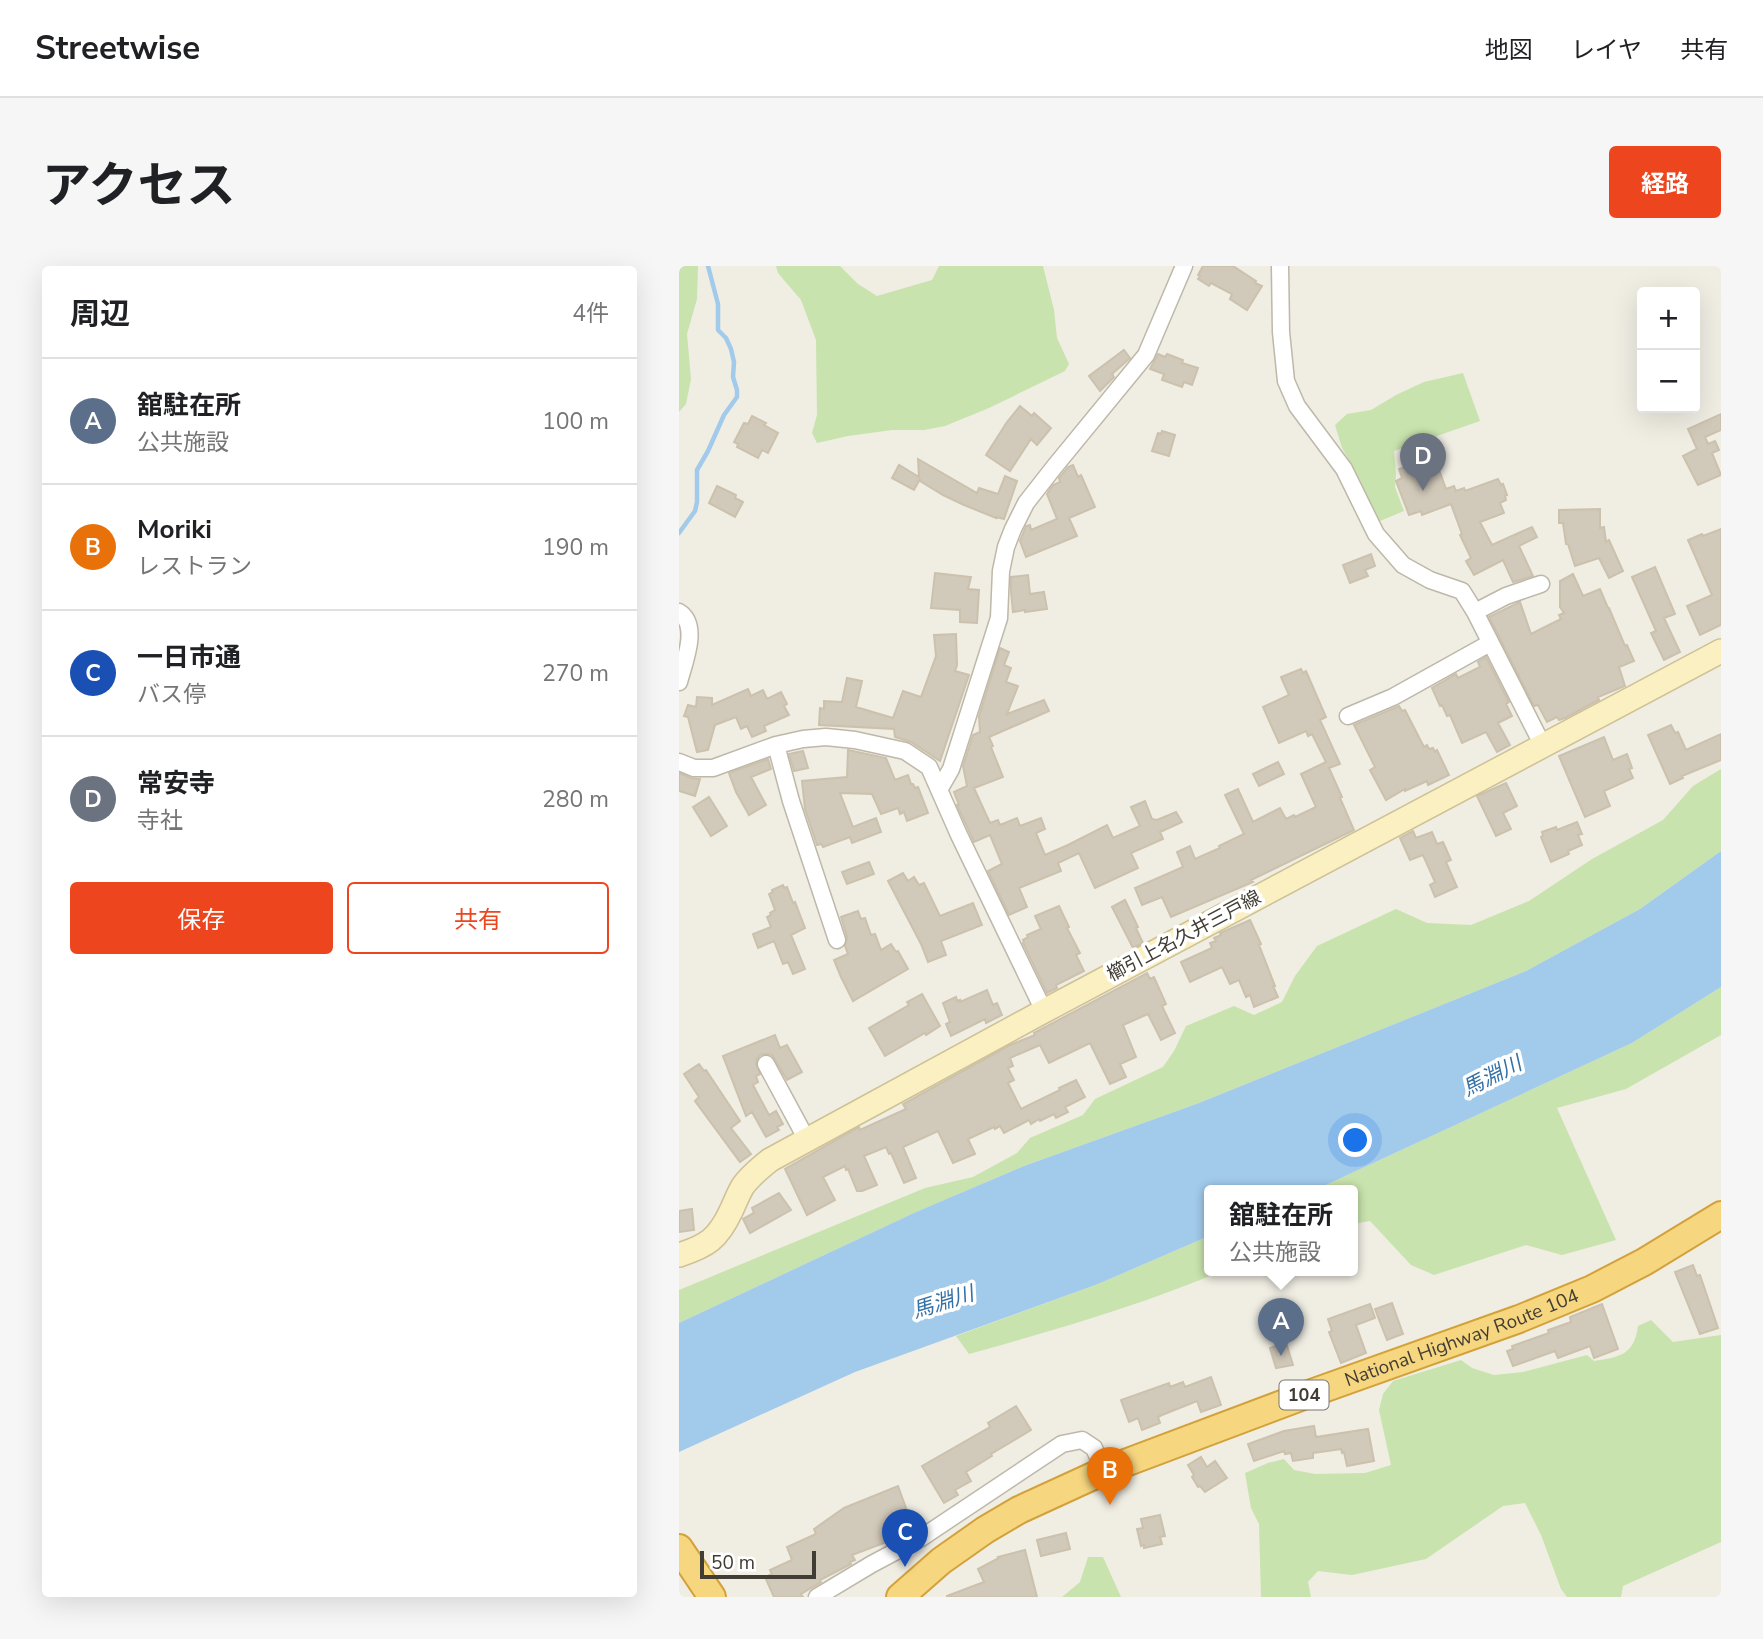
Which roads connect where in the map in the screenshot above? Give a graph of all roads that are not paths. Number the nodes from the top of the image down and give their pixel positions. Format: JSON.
{"nodes":[{"id":1,"x":1184,"y":266,"type":"edge"},
{"id":2,"x":1280,"y":266,"type":"edge"},
{"id":3,"x":1541,"y":584,"type":"dead end"},
{"id":4,"x":679,"y":612,"type":"edge"},
{"id":5,"x":1475,"y":612,"type":"junction"},
{"id":6,"x":1490,"y":643,"type":"junction"},
{"id":7,"x":1721,"y":651,"type":"edge"},
{"id":8,"x":679,"y":682,"type":"edge"},
{"id":9,"x":1348,"y":716,"type":"dead end"},
{"id":10,"x":776,"y":745,"type":"junction"},
{"id":11,"x":1543,"y":746,"type":"junction"},
{"id":12,"x":679,"y":762,"type":"edge"},
{"id":13,"x":939,"y":790,"type":"junction"},
{"id":14,"x":837,"y":940,"type":"dead end"},
{"id":15,"x":1044,"y":1011,"type":"junction"},
{"id":16,"x":766,"y":1064,"type":"dead end"},
{"id":17,"x":807,"y":1140,"type":"junction"},
{"id":18,"x":1721,"y":1215,"type":"edge"},
{"id":19,"x":679,"y":1255,"type":"edge"},
{"id":20,"x":1104,"y":1471,"type":"junction"},
{"id":21,"x":679,"y":1548,"type":"edge"},
{"id":22,"x":705,"y":1587,"type":"edge"},
{"id":23,"x":817,"y":1597,"type":"edge"},
{"id":24,"x":900,"y":1597,"type":"edge"}],
"edges":[{"from":1,"to":13,"type":"street"},
{"from":2,"to":5,"type":"street"},
{"from":3,"to":5,"type":"street"},
{"from":4,"to":8,"type":"street"},
{"from":5,"to":6,"type":"street"},
{"from":6,"to":9,"type":"street"},
{"from":6,"to":11,"type":"street"},
{"from":7,"to":11,"type":"main road","name":"櫛引上名久井三戸線"},
{"from":10,"to":12,"type":"street"},
{"from":10,"to":13,"type":"street"},
{"from":10,"to":14,"type":"street"},
{"from":11,"to":15,"type":"main road","name":"櫛引上名久井三戸線"},
{"from":13,"to":15,"type":"street"},
{"from":15,"to":17,"type":"main road","name":"櫛引上名久井三戸線"},
{"from":16,"to":17,"type":"street"},
{"from":17,"to":19,"type":"main road","name":"櫛引上名久井三戸線"},
{"from":18,"to":20,"type":"highway","name":"National Highway Route 104","number":"104"},
{"from":20,"to":23,"type":"street"},
{"from":20,"to":24,"type":"highway","name":"National Highway Route 104","number":"104"},
{"from":21,"to":22,"type":"highway"}]}
